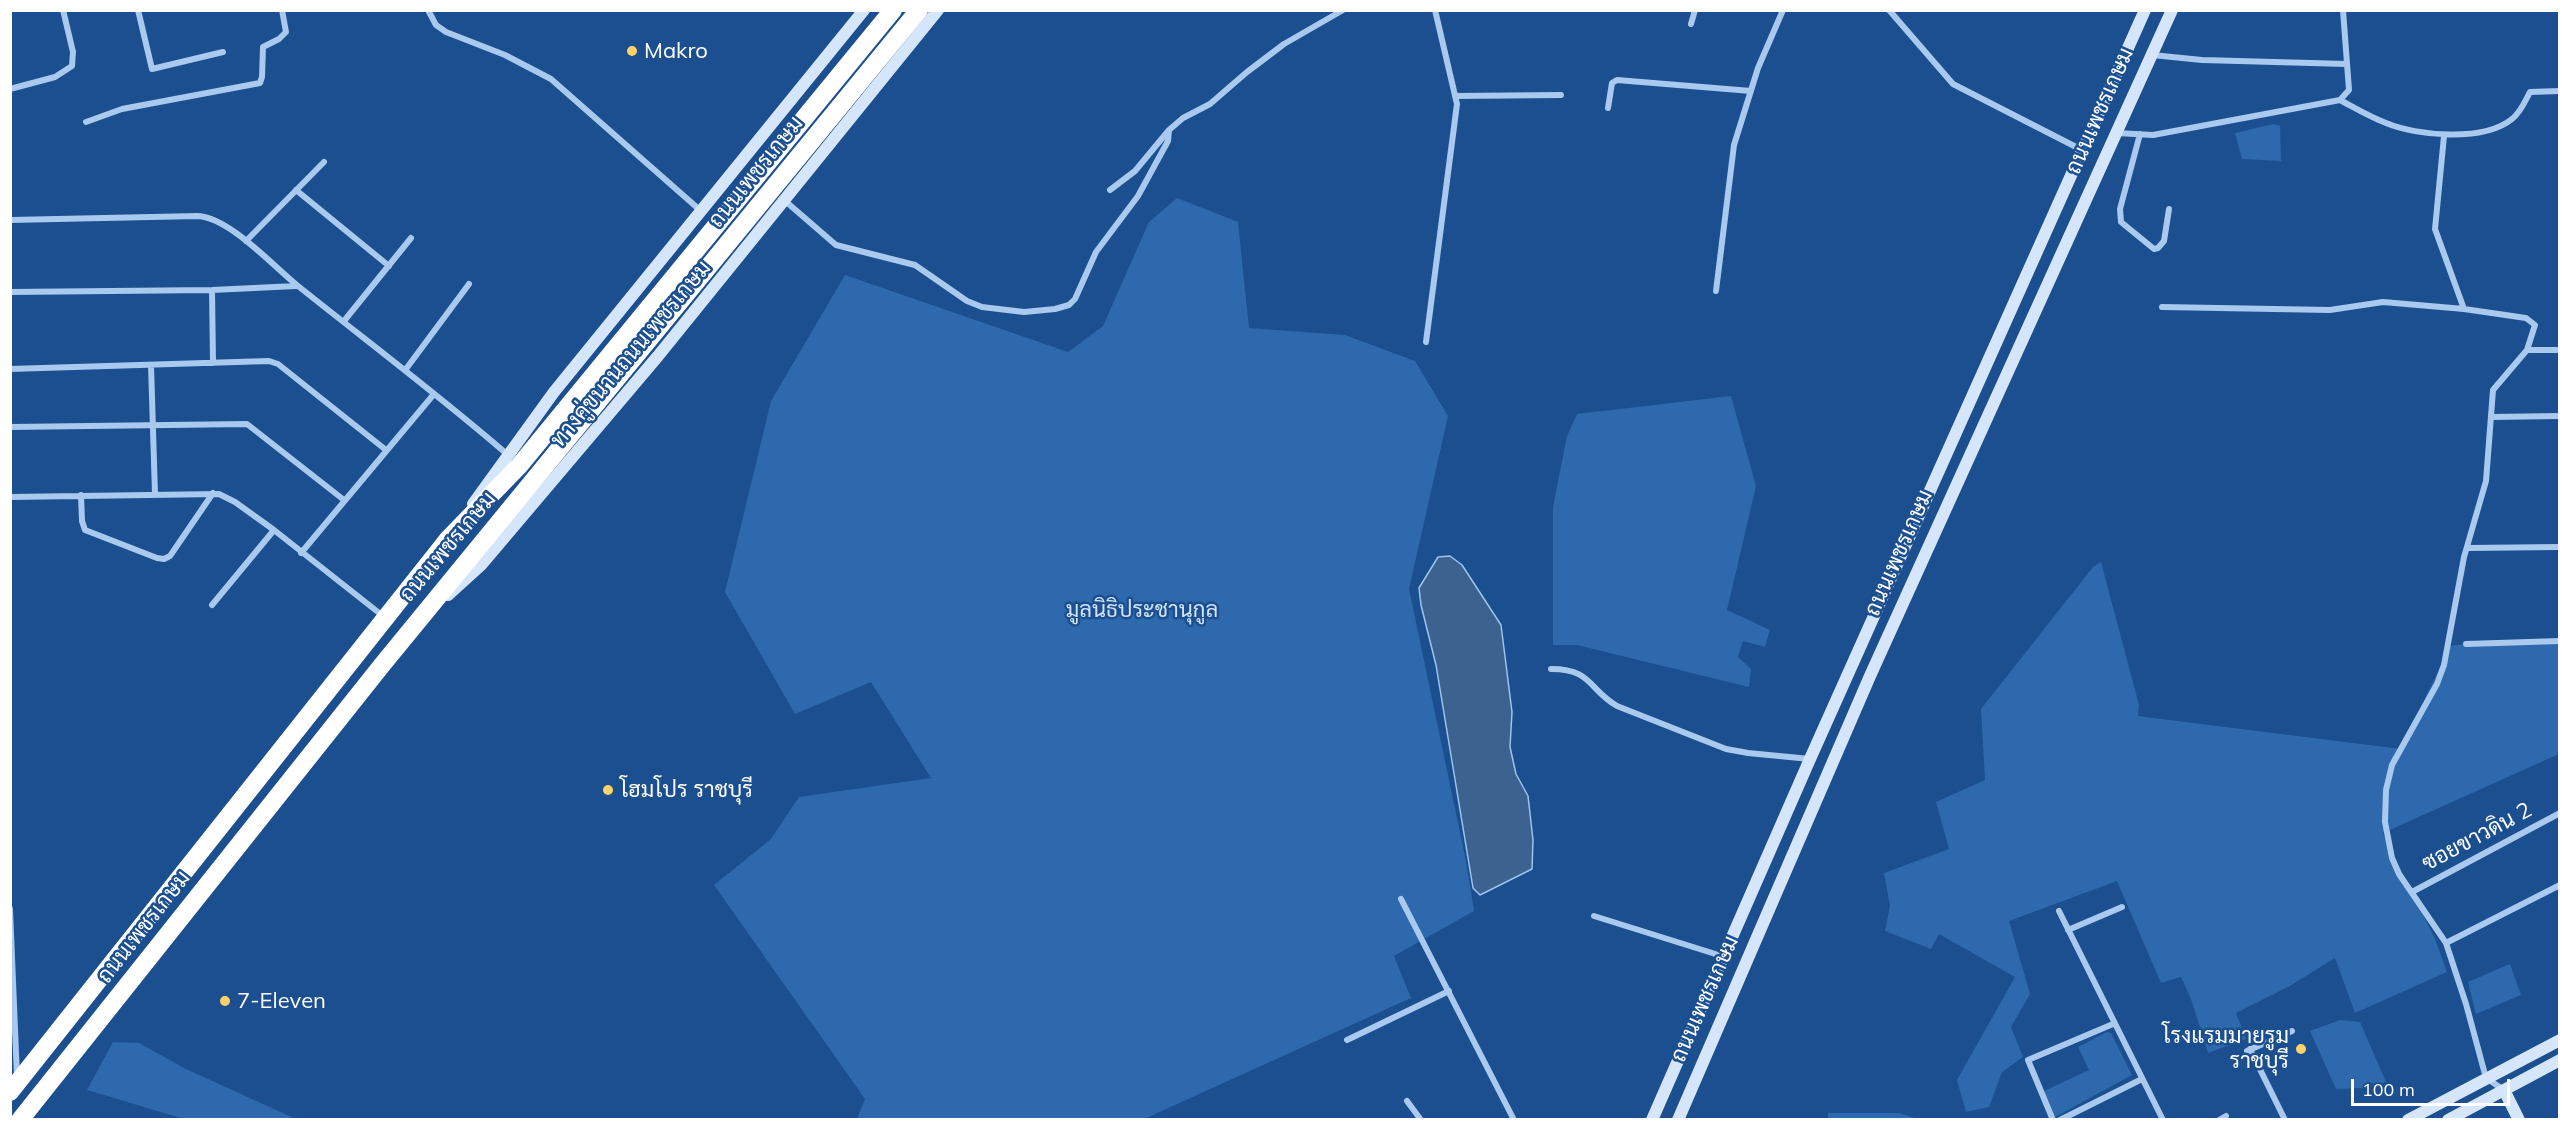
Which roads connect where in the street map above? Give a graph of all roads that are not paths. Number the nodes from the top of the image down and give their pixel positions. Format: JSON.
{"nodes":[{"id":1,"x":63,"y":10,"type":"edge"},
{"id":2,"x":138,"y":10,"type":"edge"},
{"id":3,"x":282,"y":10,"type":"edge"},
{"id":4,"x":428,"y":10,"type":"edge"},
{"id":5,"x":864,"y":10,"type":"edge"},
{"id":6,"x":892,"y":10,"type":"edge"},
{"id":7,"x":938,"y":10,"type":"edge"},
{"id":8,"x":1343,"y":10,"type":"edge"},
{"id":9,"x":1435,"y":10,"type":"edge"},
{"id":10,"x":1695,"y":10,"type":"edge"},
{"id":11,"x":1783,"y":10,"type":"edge"},
{"id":12,"x":1889,"y":10,"type":"edge"},
{"id":13,"x":2145,"y":10,"type":"edge"},
{"id":14,"x":2172,"y":10,"type":"edge"},
{"id":15,"x":2343,"y":10,"type":"edge"},
{"id":16,"x":917,"y":12,"type":"edge"},
{"id":17,"x":1691,"y":24,"type":"dead end"},
{"id":18,"x":223,"y":52,"type":"dead end"},
{"id":19,"x":2152,"y":55,"type":"junction"},
{"id":20,"x":2347,"y":64,"type":"junction"},
{"id":21,"x":10,"y":89,"type":"edge"},
{"id":22,"x":1751,"y":91,"type":"junction"},
{"id":23,"x":2559,"y":91,"type":"edge"},
{"id":24,"x":1561,"y":94,"type":"dead end"},
{"id":25,"x":1455,"y":96,"type":"junction"},
{"id":26,"x":2340,"y":100,"type":"junction"},
{"id":27,"x":1608,"y":108,"type":"dead end"},
{"id":28,"x":86,"y":122,"type":"dead end"},
{"id":29,"x":1169,"y":129,"type":"junction"},
{"id":30,"x":2117,"y":133,"type":"junction"},
{"id":31,"x":2140,"y":134,"type":"junction"},
{"id":32,"x":2444,"y":136,"type":"junction"},
{"id":33,"x":2083,"y":151,"type":"junction"},
{"id":34,"x":324,"y":162,"type":"dead end"},
{"id":35,"x":296,"y":190,"type":"junction"},
{"id":36,"x":1110,"y":190,"type":"dead end"},
{"id":37,"x":784,"y":201,"type":"junction"},
{"id":38,"x":2169,"y":209,"type":"dead end"},
{"id":39,"x":702,"y":211,"type":"junction"},
{"id":40,"x":10,"y":220,"type":"edge"},
{"id":41,"x":411,"y":238,"type":"dead end"},
{"id":42,"x":246,"y":241,"type":"junction"},
{"id":43,"x":388,"y":266,"type":"junction"},
{"id":44,"x":469,"y":284,"type":"dead end"},
{"id":45,"x":297,"y":286,"type":"junction"},
{"id":46,"x":212,"y":290,"type":"junction"},
{"id":47,"x":1716,"y":291,"type":"dead end"},
{"id":48,"x":10,"y":292,"type":"edge"},
{"id":49,"x":2162,"y":307,"type":"dead end"},
{"id":50,"x":2464,"y":309,"type":"junction"},
{"id":51,"x":344,"y":321,"type":"junction"},
{"id":52,"x":1426,"y":342,"type":"dead end"},
{"id":53,"x":2527,"y":350,"type":"junction"},
{"id":54,"x":2559,"y":350,"type":"edge"},
{"id":55,"x":213,"y":363,"type":"junction"},
{"id":56,"x":151,"y":365,"type":"junction"},
{"id":57,"x":10,"y":369,"type":"edge"},
{"id":58,"x":406,"y":369,"type":"junction"},
{"id":59,"x":434,"y":394,"type":"junction"},
{"id":60,"x":2559,"y":416,"type":"edge"},
{"id":61,"x":2491,"y":417,"type":"junction"},
{"id":62,"x":153,"y":425,"type":"junction"},
{"id":63,"x":10,"y":428,"type":"edge"},
{"id":64,"x":386,"y":450,"type":"junction"},
{"id":65,"x":508,"y":454,"type":"junction"},
{"id":66,"x":213,"y":493,"type":"junction"},
{"id":67,"x":155,"y":494,"type":"junction"},
{"id":68,"x":81,"y":495,"type":"junction"},
{"id":69,"x":10,"y":496,"type":"edge"},
{"id":70,"x":344,"y":500,"type":"junction"},
{"id":71,"x":274,"y":530,"type":"junction"},
{"id":72,"x":448,"y":539,"type":"junction"},
{"id":73,"x":2559,"y":547,"type":"edge"},
{"id":74,"x":2468,"y":548,"type":"junction"},
{"id":75,"x":301,"y":553,"type":"junction"},
{"id":76,"x":212,"y":605,"type":"dead end"},
{"id":77,"x":386,"y":618,"type":"junction"},
{"id":78,"x":411,"y":629,"type":"junction"},
{"id":79,"x":2559,"y":641,"type":"edge"},
{"id":80,"x":2466,"y":644,"type":"dead end"},
{"id":81,"x":1551,"y":669,"type":"dead end"},
{"id":82,"x":1844,"y":683,"type":"junction"},
{"id":83,"x":1864,"y":691,"type":"junction"},
{"id":84,"x":1810,"y":759,"type":"junction"},
{"id":85,"x":2559,"y":813,"type":"edge"},
{"id":86,"x":2559,"y":885,"type":"edge"},
{"id":87,"x":2412,"y":892,"type":"junction"},
{"id":88,"x":1401,"y":899,"type":"dead end"},
{"id":89,"x":2122,"y":907,"type":"dead end"},
{"id":90,"x":10,"y":909,"type":"edge"},
{"id":91,"x":2059,"y":911,"type":"dead end"},
{"id":92,"x":1594,"y":916,"type":"dead end"},
{"id":93,"x":2068,"y":930,"type":"junction"},
{"id":94,"x":2446,"y":943,"type":"junction"},
{"id":95,"x":1725,"y":957,"type":"junction"},
{"id":96,"x":1449,"y":991,"type":"junction"},
{"id":97,"x":2113,"y":1024,"type":"junction"},
{"id":98,"x":2292,"y":1031,"type":"dead end"},
{"id":99,"x":1347,"y":1040,"type":"dead end"},
{"id":100,"x":2559,"y":1040,"type":"edge"},
{"id":101,"x":2559,"y":1060,"type":"edge"},
{"id":102,"x":2486,"y":1078,"type":"junction"},
{"id":103,"x":2142,"y":1079,"type":"junction"},
{"id":104,"x":14,"y":1088,"type":"edge"},
{"id":105,"x":2504,"y":1090,"type":"junction"},
{"id":106,"x":1407,"y":1101,"type":"dead end"},
{"id":107,"x":20,"y":1119,"type":"edge"},
{"id":108,"x":1421,"y":1119,"type":"edge"},
{"id":109,"x":1514,"y":1119,"type":"edge"},
{"id":110,"x":1652,"y":1119,"type":"edge"},
{"id":111,"x":1678,"y":1119,"type":"edge"},
{"id":112,"x":2053,"y":1119,"type":"edge"},
{"id":113,"x":2060,"y":1119,"type":"edge"},
{"id":114,"x":2163,"y":1119,"type":"edge"},
{"id":115,"x":2285,"y":1119,"type":"edge"},
{"id":116,"x":2408,"y":1119,"type":"edge"},
{"id":117,"x":2448,"y":1119,"type":"edge"},
{"id":118,"x":2519,"y":1119,"type":"edge"}],
"edges":[{"from":1,"to":21,"type":"street"},
{"from":2,"to":18,"type":"street"},
{"from":3,"to":28,"type":"street"},
{"from":4,"to":39,"type":"street"},
{"from":5,"to":39,"type":"main road","name":"ทางคู่ขนานถนนเพชรเกษม"},
{"from":6,"to":72,"type":"highway","name":"ถนนเพชรเกษม"},
{"from":7,"to":37,"type":"main road","name":"ทางคู่ขนานถนนเพชรเกษม"},
{"from":8,"to":29,"type":"street"},
{"from":9,"to":25,"type":"street"},
{"from":10,"to":17,"type":"street"},
{"from":11,"to":22,"type":"street"},
{"from":12,"to":33,"type":"street"},
{"from":13,"to":33,"type":"main road","name":"ถนนเพชรเกษม"},
{"from":14,"to":19,"type":"main road","name":"ถนนเพชรเกษม"},
{"from":15,"to":20,"type":"street"},
{"from":16,"to":78,"type":"highway","name":"ถนนเพชรเกษม"},
{"from":19,"to":20,"type":"street"},
{"from":19,"to":30,"type":"main road","name":"ถนนเพชรเกษม"},
{"from":20,"to":26,"type":"street"},
{"from":22,"to":27,"type":"street"},
{"from":22,"to":47,"type":"street"},
{"from":23,"to":32,"type":"street"},
{"from":24,"to":25,"type":"street"},
{"from":25,"to":52,"type":"street"},
{"from":26,"to":31,"type":"street"},
{"from":26,"to":32,"type":"street"},
{"from":29,"to":36,"type":"street"},
{"from":29,"to":37,"type":"street"},
{"from":30,"to":31,"type":"street"},
{"from":30,"to":83,"type":"main road","name":"ถนนเพชรเกษม"},
{"from":31,"to":38,"type":"street"},
{"from":32,"to":50,"type":"street"},
{"from":33,"to":82,"type":"main road","name":"ถนนเพชรเกษม"},
{"from":34,"to":35,"type":"street"},
{"from":35,"to":42,"type":"street"},
{"from":35,"to":43,"type":"street"},
{"from":37,"to":78,"type":"main road","name":"ทางคู่ขนานถนนเพชรเกษม"},
{"from":39,"to":65,"type":"main road","name":"ทางคู่ขนานถนนเพชรเกษม"},
{"from":40,"to":42,"type":"street"},
{"from":41,"to":43,"type":"street"},
{"from":42,"to":45,"type":"street"},
{"from":43,"to":51,"type":"street"},
{"from":44,"to":58,"type":"street"},
{"from":45,"to":46,"type":"street"},
{"from":45,"to":51,"type":"street"},
{"from":46,"to":48,"type":"street"},
{"from":46,"to":55,"type":"street"},
{"from":49,"to":50,"type":"street"},
{"from":50,"to":53,"type":"street"},
{"from":51,"to":58,"type":"street"},
{"from":53,"to":54,"type":"street"},
{"from":53,"to":61,"type":"street"},
{"from":55,"to":56,"type":"street"},
{"from":55,"to":64,"type":"street"},
{"from":56,"to":57,"type":"street"},
{"from":56,"to":62,"type":"street"},
{"from":58,"to":59,"type":"street"},
{"from":59,"to":64,"type":"street"},
{"from":59,"to":65,"type":"street"},
{"from":60,"to":61,"type":"street"},
{"from":61,"to":74,"type":"street"},
{"from":62,"to":63,"type":"street"},
{"from":62,"to":67,"type":"street"},
{"from":62,"to":70,"type":"street"},
{"from":64,"to":70,"type":"street"},
{"from":65,"to":72,"type":"main road","name":"ทางคู่ขนานถนนเพชรเกษม"},
{"from":66,"to":67,"type":"street"},
{"from":66,"to":68,"type":"street"},
{"from":66,"to":71,"type":"street"},
{"from":67,"to":68,"type":"street"},
{"from":68,"to":69,"type":"street"},
{"from":70,"to":75,"type":"street"},
{"from":71,"to":75,"type":"street"},
{"from":71,"to":76,"type":"street"},
{"from":72,"to":77,"type":"highway","name":"ถนนเพชรเกษม"},
{"from":73,"to":74,"type":"street"},
{"from":74,"to":87,"type":"street"},
{"from":75,"to":77,"type":"street"},
{"from":77,"to":104,"type":"highway","name":"ถนนเพชรเกษม"},
{"from":78,"to":107,"type":"highway","name":"ถนนเพชรเกษม"},
{"from":79,"to":80,"type":"street"},
{"from":81,"to":84,"type":"street"},
{"from":82,"to":83,"type":"main road"},
{"from":82,"to":84,"type":"main road","name":"ถนนเพชรเกษม"},
{"from":83,"to":111,"type":"main road","name":"ถนนเพชรเกษม"},
{"from":84,"to":95,"type":"main road","name":"ถนนเพชรเกษม"},
{"from":85,"to":87,"type":"street","name":"ซอยขาวดิน 2"},
{"from":86,"to":94,"type":"street"},
{"from":87,"to":94,"type":"street"},
{"from":88,"to":96,"type":"street"},
{"from":89,"to":93,"type":"street"},
{"from":90,"to":104,"type":"street"},
{"from":91,"to":93,"type":"street"},
{"from":92,"to":95,"type":"street"},
{"from":93,"to":97,"type":"street"},
{"from":94,"to":102,"type":"street"},
{"from":95,"to":110,"type":"main road","name":"ถนนเพชรเกษม"},
{"from":96,"to":99,"type":"street"},
{"from":96,"to":109,"type":"street"},
{"from":97,"to":103,"type":"street"},
{"from":97,"to":112,"type":"street"},
{"from":98,"to":115,"type":"street"},
{"from":100,"to":102,"type":"main road"},
{"from":101,"to":105,"type":"main road"},
{"from":102,"to":105,"type":"street"},
{"from":102,"to":116,"type":"main road"},
{"from":103,"to":113,"type":"street"},
{"from":103,"to":114,"type":"street"},
{"from":105,"to":117,"type":"main road"},
{"from":105,"to":118,"type":"main road"},
{"from":106,"to":108,"type":"street"}]}
